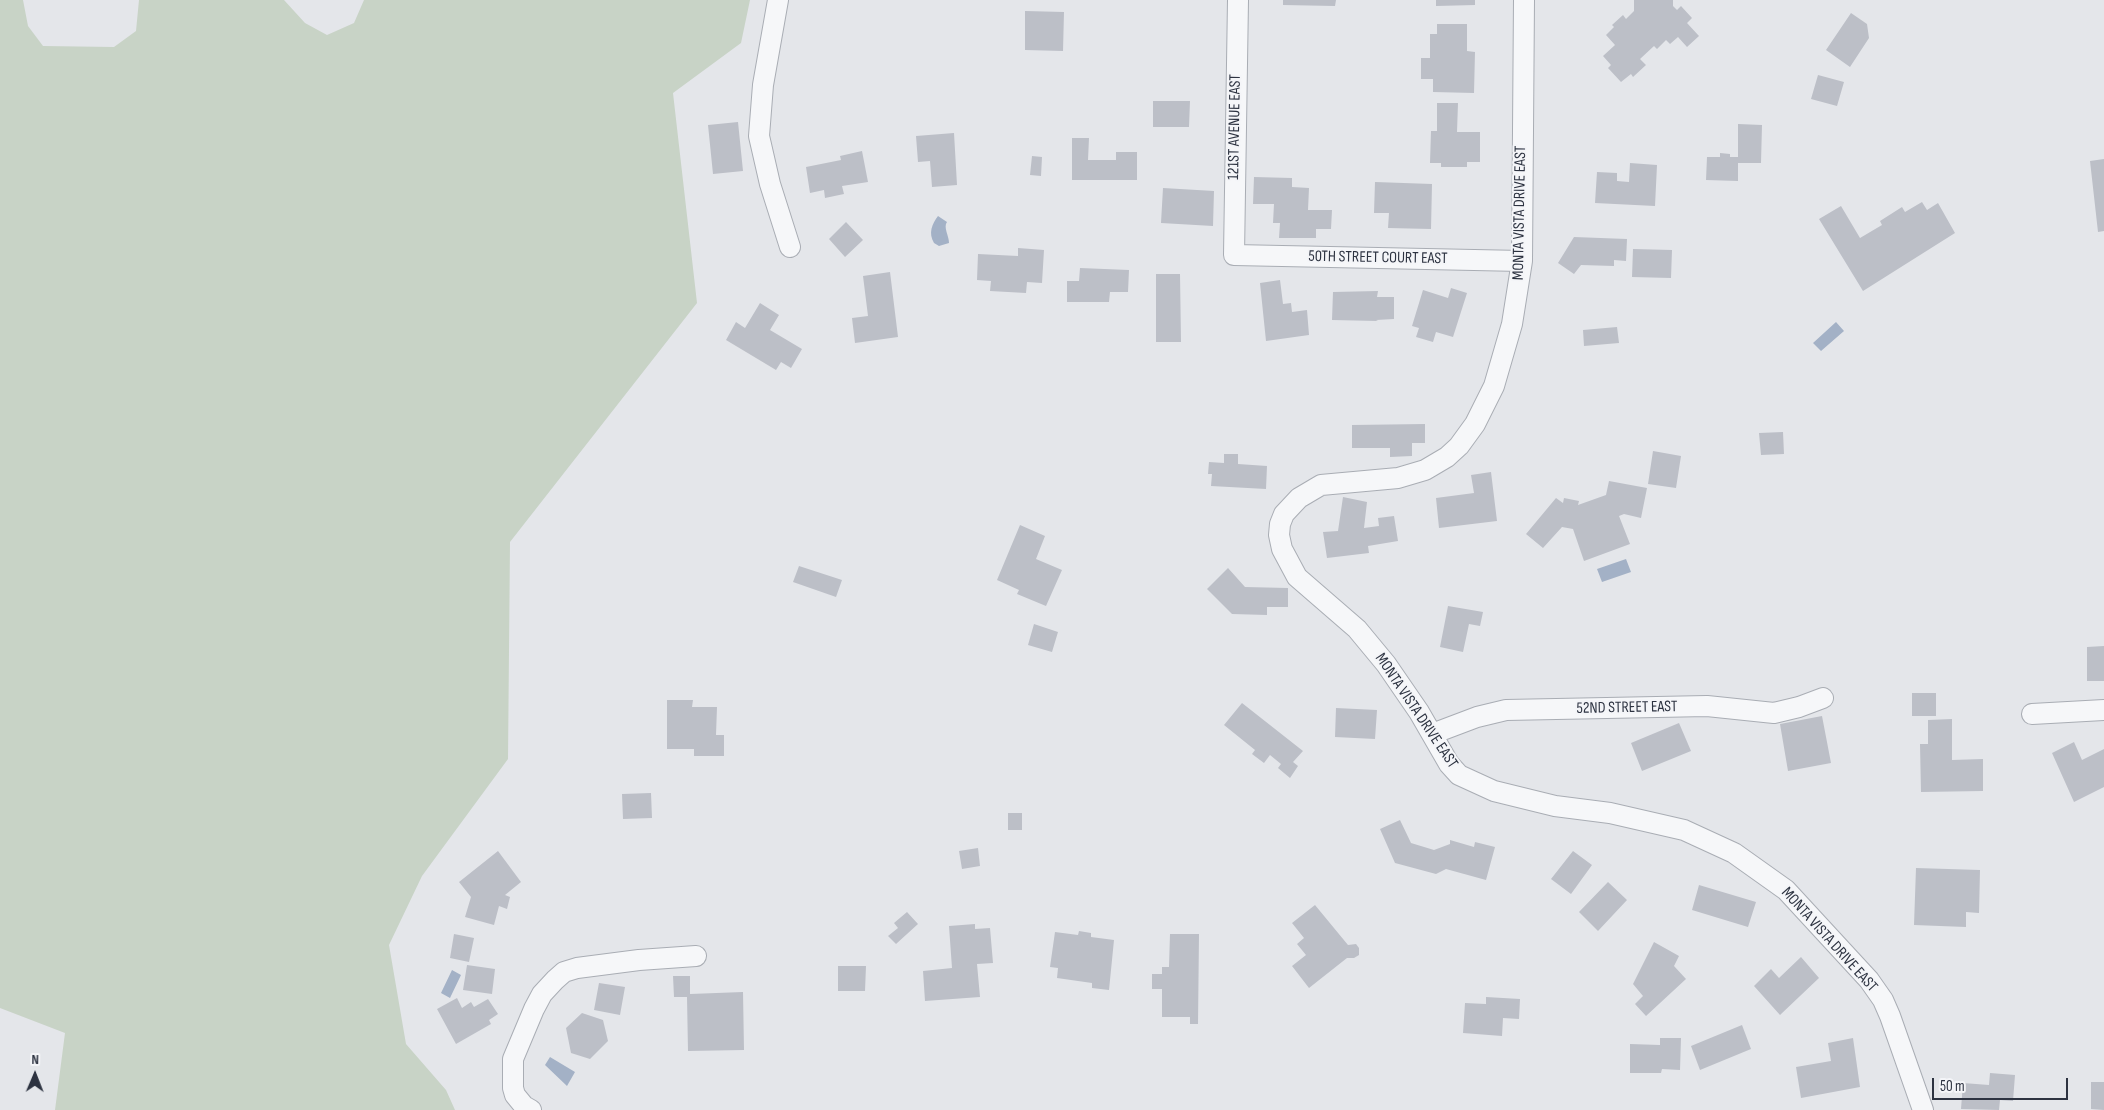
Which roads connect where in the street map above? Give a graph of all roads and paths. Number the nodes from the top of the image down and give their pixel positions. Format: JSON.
{"nodes":[{"id":1,"x":778,"y":0,"type":"edge"},
{"id":2,"x":1238,"y":0,"type":"edge"},
{"id":3,"x":1524,"y":0,"type":"edge"},
{"id":4,"x":790,"y":247,"type":"dead end"},
{"id":5,"x":1234,"y":254,"type":"joint"},
{"id":6,"x":1522,"y":261,"type":"junction"},
{"id":7,"x":1823,"y":698,"type":"dead end"},
{"id":8,"x":2104,"y":710,"type":"edge"},
{"id":9,"x":2032,"y":714,"type":"dead end"},
{"id":10,"x":1432,"y":734,"type":"junction"},
{"id":11,"x":696,"y":956,"type":"dead end"},
{"id":12,"x":524,"y":1104,"type":"edge"},
{"id":13,"x":1923,"y":1110,"type":"edge"}],
"edges":[{"from":1,"to":4,"type":"street"},
{"from":2,"to":5,"type":"street","name":"121ST AVENUE EAST"},
{"from":3,"to":6,"type":"street","name":"MONTA VISTA DRIVE EAST"},
{"from":5,"to":6,"type":"street","name":"50TH STREET COURT EAST"},
{"from":6,"to":10,"type":"street","name":"MONTA VISTA DRIVE EAST"},
{"from":7,"to":10,"type":"street","name":"52ND STREET EAST"},
{"from":8,"to":9,"type":"street"},
{"from":10,"to":13,"type":"street","name":"MONTA VISTA DRIVE EAST"},
{"from":11,"to":12,"type":"street"}]}
